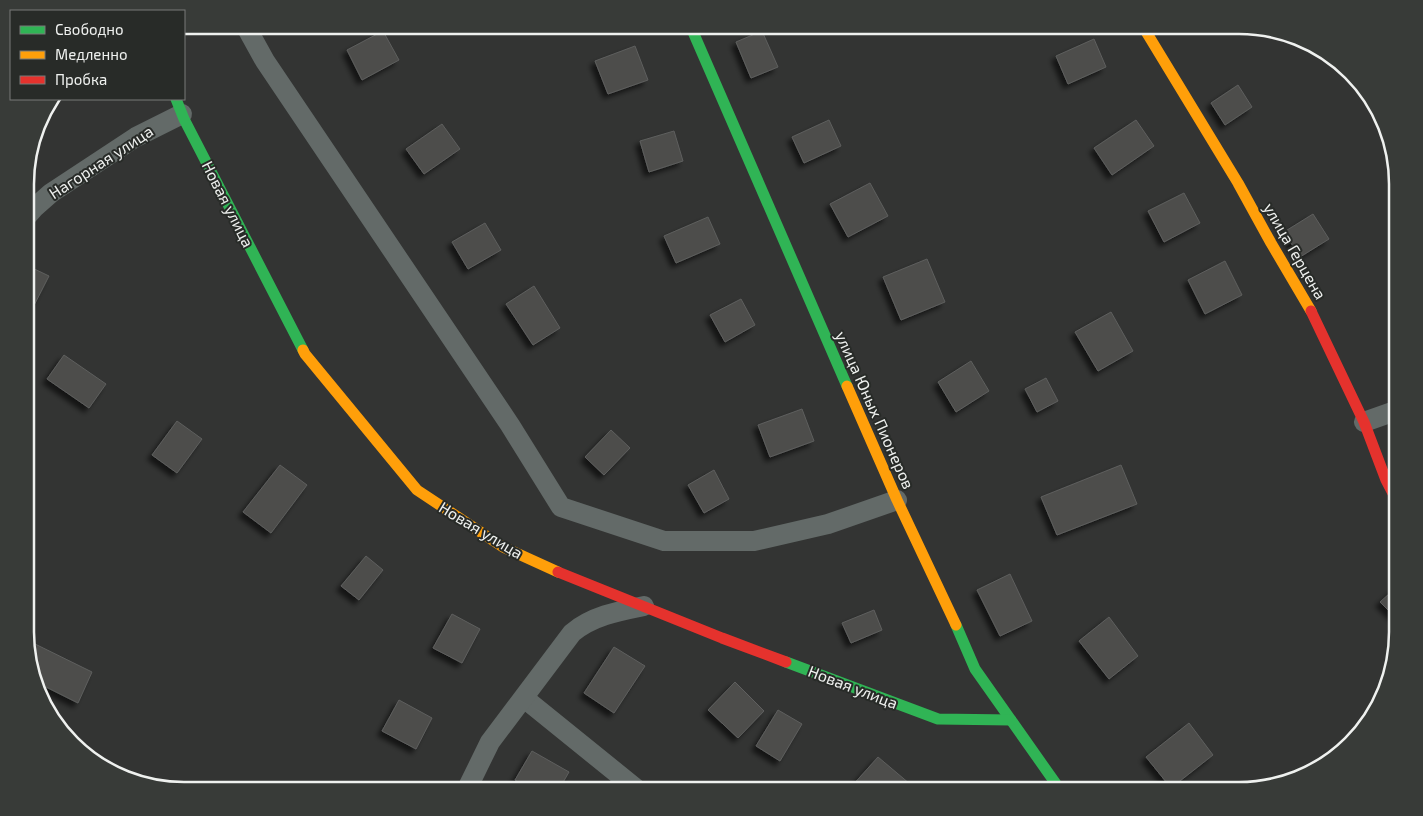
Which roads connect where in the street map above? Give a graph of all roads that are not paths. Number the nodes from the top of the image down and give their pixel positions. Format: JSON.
{"nodes":[{"id":1,"x":250,"y":34,"type":"edge"},
{"id":2,"x":694,"y":34,"type":"edge"},
{"id":3,"x":1147,"y":34,"type":"edge"},
{"id":4,"x":179,"y":106,"type":"edge"},
{"id":5,"x":34,"y":208,"type":"edge"},
{"id":6,"x":1389,"y":413,"type":"edge"},
{"id":7,"x":1364,"y":422,"type":"junction"},
{"id":8,"x":1389,"y":486,"type":"edge"},
{"id":9,"x":897,"y":500,"type":"junction"},
{"id":10,"x":644,"y":606,"type":"junction"},
{"id":11,"x":524,"y":698,"type":"junction"},
{"id":12,"x":1010,"y":720,"type":"junction"},
{"id":13,"x":470,"y":782,"type":"edge"},
{"id":14,"x":628,"y":782,"type":"edge"},
{"id":15,"x":1055,"y":782,"type":"edge"}],
"edges":[{"from":1,"to":9,"type":"street"},
{"from":2,"to":9,"type":"street","name":"улица Юных Пионеров"},
{"from":3,"to":7,"type":"street","name":"улица Герцена"},
{"from":4,"to":5,"type":"street","name":"Нагорная улица"},
{"from":4,"to":10,"type":"street","name":"Новая улица"},
{"from":6,"to":7,"type":"street"},
{"from":7,"to":8,"type":"street","name":"улица Герцена"},
{"from":9,"to":12,"type":"street","name":"улица Юных Пионеров"},
{"from":10,"to":11,"type":"street"},
{"from":10,"to":12,"type":"street","name":"Новая улица"},
{"from":11,"to":13,"type":"street"},
{"from":11,"to":14,"type":"street"},
{"from":12,"to":15,"type":"street","name":"улица Юных Пионеров"}]}
